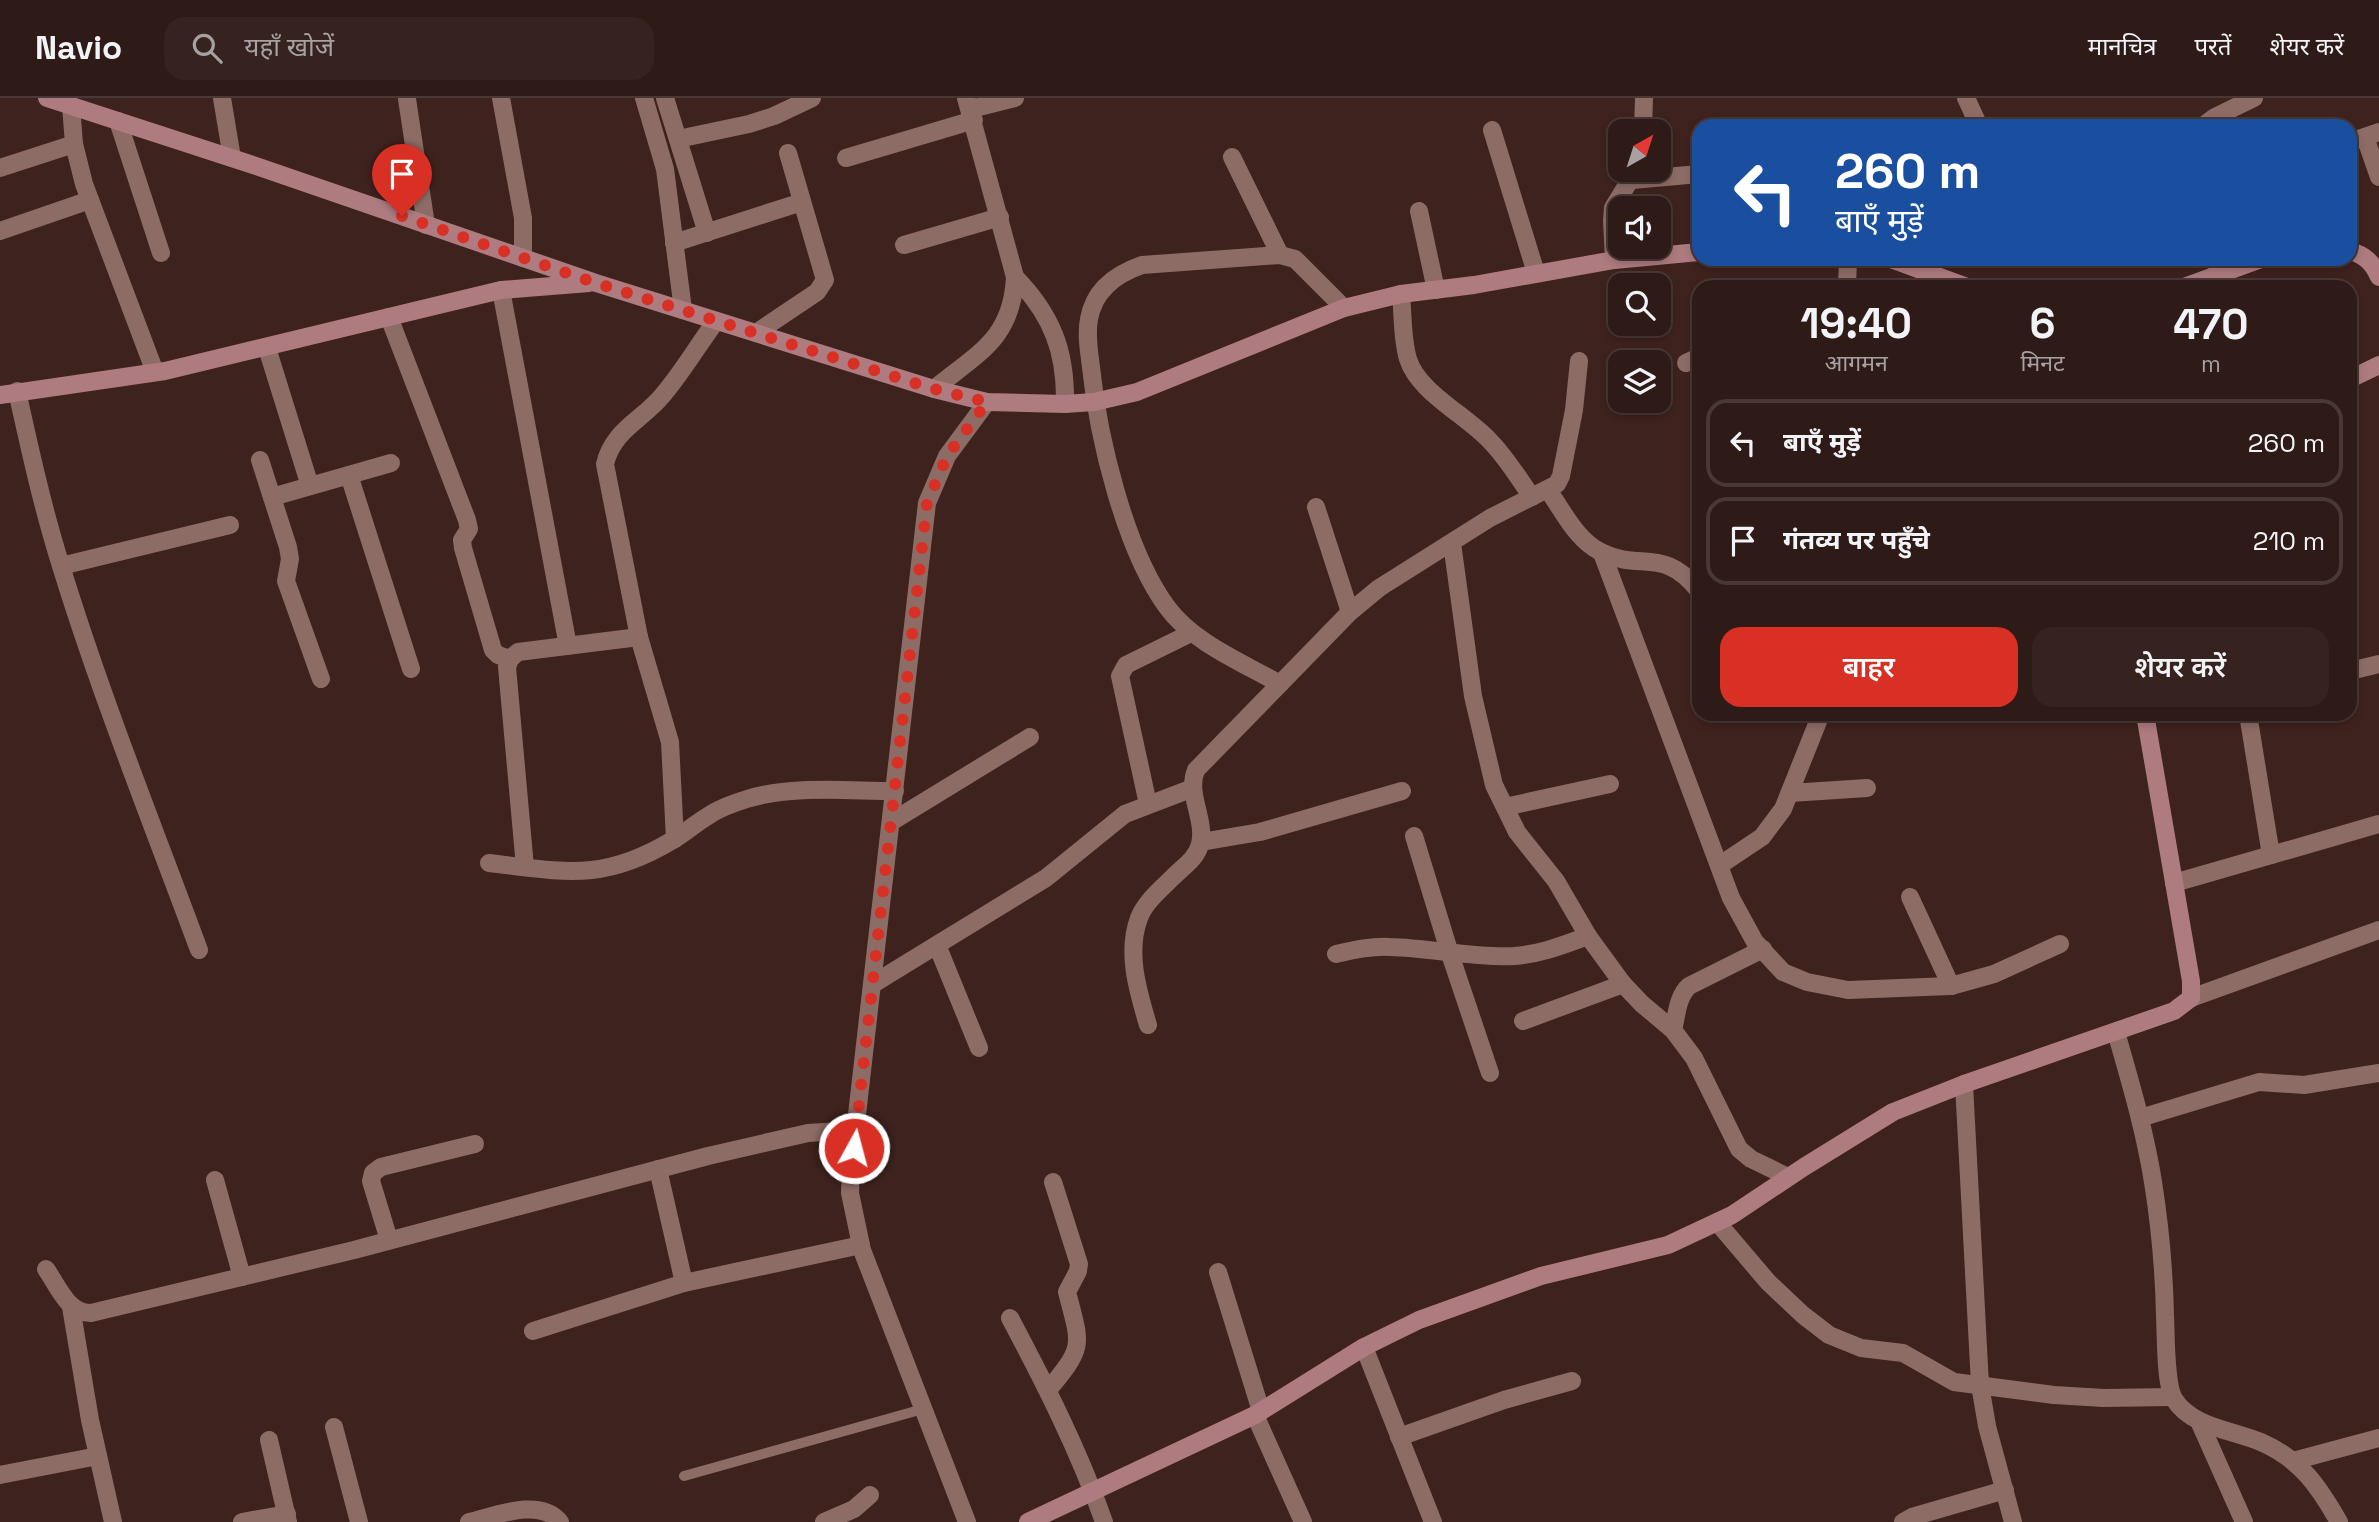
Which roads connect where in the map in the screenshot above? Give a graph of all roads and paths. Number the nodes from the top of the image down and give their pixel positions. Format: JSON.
{"nodes":[{"id":1,"x":49,"y":98,"type":"edge"},
{"id":2,"x":222,"y":98,"type":"edge"},
{"id":3,"x":501,"y":98,"type":"edge"},
{"id":4,"x":645,"y":98,"type":"edge"},
{"id":5,"x":665,"y":98,"type":"edge"},
{"id":6,"x":811,"y":98,"type":"edge"},
{"id":7,"x":1015,"y":98,"type":"edge"},
{"id":8,"x":1644,"y":98,"type":"edge"},
{"id":9,"x":1966,"y":98,"type":"edge"},
{"id":10,"x":2254,"y":98,"type":"edge"},
{"id":11,"x":407,"y":99,"type":"edge"},
{"id":12,"x":72,"y":106,"type":"junction"},
{"id":13,"x":970,"y":109,"type":"edge"},
{"id":14,"x":1643,"y":119,"type":"edge"},
{"id":15,"x":1976,"y":119,"type":"edge"},
{"id":16,"x":2212,"y":119,"type":"edge"},
{"id":17,"x":118,"y":121,"type":"junction"},
{"id":18,"x":1492,"y":130,"type":"dead end"},
{"id":19,"x":2365,"y":137,"type":"edge"},
{"id":20,"x":678,"y":139,"type":"junction"},
{"id":21,"x":74,"y":144,"type":"junction"},
{"id":22,"x":788,"y":153,"type":"dead end"},
{"id":23,"x":1232,"y":157,"type":"dead end"},
{"id":24,"x":232,"y":158,"type":"junction"},
{"id":25,"x":846,"y":158,"type":"dead end"},
{"id":26,"x":0,"y":168,"type":"edge"},
{"id":27,"x":1671,"y":174,"type":"edge"},
{"id":28,"x":1692,"y":174,"type":"edge"},
{"id":29,"x":2379,"y":177,"type":"edge"},
{"id":30,"x":1629,"y":182,"type":"edge"},
{"id":31,"x":90,"y":200,"type":"junction"},
{"id":32,"x":802,"y":202,"type":"junction"},
{"id":33,"x":1419,"y":211,"type":"dead end"},
{"id":34,"x":1000,"y":217,"type":"junction"},
{"id":35,"x":426,"y":225,"type":"junction"},
{"id":36,"x":0,"y":231,"type":"edge"},
{"id":37,"x":707,"y":233,"type":"junction"},
{"id":38,"x":674,"y":243,"type":"junction"},
{"id":39,"x":904,"y":245,"type":"dead end"},
{"id":40,"x":162,"y":253,"type":"dead end"},
{"id":41,"x":1692,"y":253,"type":"edge"},
{"id":42,"x":2357,"y":253,"type":"edge"},
{"id":43,"x":1280,"y":256,"type":"junction"},
{"id":44,"x":523,"y":258,"type":"junction"},
{"id":45,"x":1614,"y":260,"type":"junction"},
{"id":46,"x":1910,"y":266,"type":"edge"},
{"id":47,"x":2377,"y":266,"type":"edge"},
{"id":48,"x":2217,"y":267,"type":"edge"},
{"id":49,"x":1536,"y":273,"type":"junction"},
{"id":50,"x":1016,"y":276,"type":"junction"},
{"id":51,"x":1948,"y":280,"type":"edge"},
{"id":52,"x":2196,"y":280,"type":"edge"},
{"id":53,"x":596,"y":283,"type":"junction"},
{"id":54,"x":501,"y":290,"type":"junction"},
{"id":55,"x":1436,"y":290,"type":"junction"},
{"id":56,"x":1401,"y":294,"type":"junction"},
{"id":57,"x":1344,"y":308,"type":"junction"},
{"id":58,"x":683,"y":310,"type":"junction"},
{"id":59,"x":389,"y":317,"type":"junction"},
{"id":60,"x":716,"y":321,"type":"junction"},
{"id":61,"x":756,"y":333,"type":"junction"},
{"id":62,"x":268,"y":348,"type":"junction"},
{"id":63,"x":1579,"y":361,"type":"dead end"},
{"id":64,"x":2379,"y":365,"type":"edge"},
{"id":65,"x":155,"y":372,"type":"junction"},
{"id":66,"x":2357,"y":376,"type":"edge"},
{"id":67,"x":934,"y":389,"type":"junction"},
{"id":68,"x":9,"y":393,"type":"edge"},
{"id":69,"x":987,"y":402,"type":"junction"},
{"id":70,"x":1094,"y":402,"type":"junction"},
{"id":71,"x":1065,"y":404,"type":"junction"},
{"id":72,"x":260,"y":460,"type":"dead end"},
{"id":73,"x":391,"y":463,"type":"dead end"},
{"id":74,"x":349,"y":475,"type":"junction"},
{"id":75,"x":310,"y":486,"type":"junction"},
{"id":76,"x":1540,"y":494,"type":"junction"},
{"id":77,"x":272,"y":496,"type":"junction"},
{"id":78,"x":1316,"y":507,"type":"dead end"},
{"id":79,"x":230,"y":525,"type":"dead end"},
{"id":80,"x":1452,"y":543,"type":"junction"},
{"id":81,"x":1601,"y":553,"type":"junction"},
{"id":82,"x":61,"y":566,"type":"junction"},
{"id":83,"x":1692,"y":583,"type":"edge"},
{"id":84,"x":1350,"y":612,"type":"junction"},
{"id":85,"x":1191,"y":633,"type":"junction"},
{"id":86,"x":639,"y":637,"type":"junction"},
{"id":87,"x":568,"y":646,"type":"junction"},
{"id":88,"x":510,"y":659,"type":"junction"},
{"id":89,"x":2379,"y":664,"type":"edge"},
{"id":90,"x":411,"y":669,"type":"dead end"},
{"id":91,"x":2357,"y":669,"type":"edge"},
{"id":92,"x":321,"y":679,"type":"dead end"},
{"id":93,"x":1280,"y":684,"type":"junction"},
{"id":94,"x":1818,"y":721,"type":"edge"},
{"id":95,"x":2148,"y":721,"type":"edge"},
{"id":96,"x":2249,"y":721,"type":"edge"},
{"id":97,"x":1030,"y":737,"type":"dead end"},
{"id":98,"x":1610,"y":784,"type":"dead end"},
{"id":99,"x":1193,"y":788,"type":"junction"},
{"id":100,"x":1867,"y":788,"type":"dead end"},
{"id":101,"x":895,"y":791,"type":"junction"},
{"id":102,"x":1402,"y":791,"type":"dead end"},
{"id":103,"x":1790,"y":793,"type":"junction"},
{"id":104,"x":1148,"y":804,"type":"junction"},
{"id":105,"x":1504,"y":807,"type":"junction"},
{"id":106,"x":891,"y":822,"type":"junction"},
{"id":107,"x":2379,"y":824,"type":"edge"},
{"id":108,"x":1415,"y":836,"type":"dead end"},
{"id":109,"x":675,"y":839,"type":"junction"},
{"id":110,"x":1201,"y":842,"type":"junction"},
{"id":111,"x":2271,"y":855,"type":"junction"},
{"id":112,"x":489,"y":863,"type":"dead end"},
{"id":113,"x":1720,"y":865,"type":"junction"},
{"id":114,"x":525,"y":867,"type":"junction"},
{"id":115,"x":2174,"y":883,"type":"junction"},
{"id":116,"x":1910,"y":897,"type":"dead end"},
{"id":117,"x":2379,"y":930,"type":"edge"},
{"id":118,"x":1588,"y":936,"type":"junction"},
{"id":119,"x":2060,"y":944,"type":"dead end"},
{"id":120,"x":937,"y":945,"type":"junction"},
{"id":121,"x":1763,"y":949,"type":"junction"},
{"id":122,"x":199,"y":950,"type":"dead end"},
{"id":123,"x":1336,"y":954,"type":"dead end"},
{"id":124,"x":1450,"y":954,"type":"junction"},
{"id":125,"x":873,"y":984,"type":"junction"},
{"id":126,"x":1623,"y":984,"type":"junction"},
{"id":127,"x":1951,"y":986,"type":"junction"},
{"id":128,"x":2191,"y":998,"type":"junction"},
{"id":129,"x":1523,"y":1021,"type":"dead end"},
{"id":130,"x":1148,"y":1025,"type":"dead end"},
{"id":131,"x":1673,"y":1030,"type":"junction"},
{"id":132,"x":2116,"y":1032,"type":"junction"},
{"id":133,"x":979,"y":1048,"type":"dead end"},
{"id":134,"x":1490,"y":1073,"type":"dead end"},
{"id":135,"x":2379,"y":1073,"type":"edge"},
{"id":136,"x":1965,"y":1084,"type":"junction"},
{"id":137,"x":2140,"y":1118,"type":"junction"},
{"id":138,"x":856,"y":1130,"type":"junction"},
{"id":139,"x":475,"y":1144,"type":"dead end"},
{"id":140,"x":658,"y":1169,"type":"junction"},
{"id":141,"x":1788,"y":1177,"type":"junction"},
{"id":142,"x":215,"y":1180,"type":"dead end"},
{"id":143,"x":1053,"y":1182,"type":"dead end"},
{"id":144,"x":1717,"y":1222,"type":"junction"},
{"id":145,"x":389,"y":1240,"type":"junction"},
{"id":146,"x":861,"y":1245,"type":"junction"},
{"id":147,"x":46,"y":1269,"type":"dead end"},
{"id":148,"x":1218,"y":1272,"type":"dead end"},
{"id":149,"x":242,"y":1276,"type":"junction"},
{"id":150,"x":684,"y":1283,"type":"junction"},
{"id":151,"x":71,"y":1307,"type":"junction"},
{"id":152,"x":1010,"y":1318,"type":"dead end"},
{"id":153,"x":533,"y":1331,"type":"dead end"},
{"id":154,"x":1364,"y":1347,"type":"junction"},
{"id":155,"x":1573,"y":1381,"type":"dead end"},
{"id":156,"x":1980,"y":1385,"type":"junction"},
{"id":157,"x":1048,"y":1390,"type":"junction"},
{"id":158,"x":2172,"y":1396,"type":"junction"},
{"id":159,"x":923,"y":1409,"type":"junction"},
{"id":160,"x":1258,"y":1413,"type":"junction"},
{"id":161,"x":2199,"y":1421,"type":"junction"},
{"id":162,"x":334,"y":1427,"type":"dead end"},
{"id":163,"x":1399,"y":1437,"type":"junction"},
{"id":164,"x":2379,"y":1438,"type":"edge"},
{"id":165,"x":268,"y":1440,"type":"dead end"},
{"id":166,"x":98,"y":1456,"type":"junction"},
{"id":167,"x":2293,"y":1461,"type":"junction"},
{"id":168,"x":0,"y":1475,"type":"edge"},
{"id":169,"x":684,"y":1476,"type":"dead end"},
{"id":170,"x":1093,"y":1490,"type":"junction"},
{"id":171,"x":2004,"y":1490,"type":"junction"},
{"id":172,"x":870,"y":1494,"type":"dead end"},
{"id":173,"x":527,"y":1516,"type":"edge"},
{"id":174,"x":287,"y":1518,"type":"edge"},
{"id":175,"x":113,"y":1522,"type":"edge"},
{"id":176,"x":242,"y":1522,"type":"edge"},
{"id":177,"x":359,"y":1522,"type":"edge"},
{"id":178,"x":469,"y":1522,"type":"edge"},
{"id":179,"x":560,"y":1522,"type":"edge"},
{"id":180,"x":824,"y":1522,"type":"edge"},
{"id":181,"x":967,"y":1522,"type":"edge"},
{"id":182,"x":1028,"y":1522,"type":"edge"},
{"id":183,"x":1104,"y":1522,"type":"edge"},
{"id":184,"x":1303,"y":1522,"type":"edge"},
{"id":185,"x":1433,"y":1522,"type":"edge"},
{"id":186,"x":1903,"y":1522,"type":"edge"},
{"id":187,"x":2013,"y":1522,"type":"edge"},
{"id":188,"x":2244,"y":1522,"type":"edge"},
{"id":189,"x":2339,"y":1522,"type":"edge"}],
"edges":[{"from":1,"to":12,"type":"street"},
{"from":2,"to":24,"type":"street"},
{"from":3,"to":44,"type":"street"},
{"from":4,"to":38,"type":"street"},
{"from":5,"to":20,"type":"street"},
{"from":6,"to":20,"type":"street"},
{"from":7,"to":13,"type":"street"},
{"from":8,"to":14,"type":"street"},
{"from":9,"to":15,"type":"street"},
{"from":10,"to":16,"type":"street"},
{"from":11,"to":35,"type":"street"},
{"from":12,"to":17,"type":"street"},
{"from":12,"to":21,"type":"street"},
{"from":13,"to":25,"type":"street"},
{"from":13,"to":34,"type":"street"},
{"from":17,"to":24,"type":"street"},
{"from":17,"to":40,"type":"street"},
{"from":18,"to":49,"type":"street"},
{"from":19,"to":29,"type":"street"},
{"from":20,"to":37,"type":"street"},
{"from":21,"to":26,"type":"street"},
{"from":21,"to":31,"type":"street"},
{"from":22,"to":32,"type":"street"},
{"from":23,"to":43,"type":"street"},
{"from":24,"to":35,"type":"street"},
{"from":27,"to":28,"type":"street"},
{"from":30,"to":45,"type":"street"},
{"from":31,"to":36,"type":"street"},
{"from":31,"to":65,"type":"street"},
{"from":32,"to":37,"type":"street"},
{"from":32,"to":61,"type":"street"},
{"from":33,"to":55,"type":"street"},
{"from":34,"to":39,"type":"street"},
{"from":34,"to":50,"type":"street"},
{"from":35,"to":44,"type":"street"},
{"from":37,"to":38,"type":"street"},
{"from":38,"to":58,"type":"street"},
{"from":41,"to":45,"type":"street"},
{"from":42,"to":47,"type":"street"},
{"from":43,"to":57,"type":"street"},
{"from":43,"to":70,"type":"street"},
{"from":44,"to":53,"type":"street"},
{"from":45,"to":49,"type":"street"},
{"from":46,"to":51,"type":"street"},
{"from":48,"to":52,"type":"street"},
{"from":49,"to":55,"type":"street"},
{"from":50,"to":67,"type":"street"},
{"from":50,"to":71,"type":"street"},
{"from":53,"to":54,"type":"street"},
{"from":53,"to":58,"type":"street"},
{"from":54,"to":59,"type":"street"},
{"from":54,"to":87,"type":"street"},
{"from":55,"to":56,"type":"street"},
{"from":56,"to":57,"type":"street"},
{"from":56,"to":76,"type":"street"},
{"from":57,"to":70,"type":"street"},
{"from":58,"to":60,"type":"street"},
{"from":59,"to":62,"type":"street"},
{"from":59,"to":88,"type":"street"},
{"from":60,"to":61,"type":"street"},
{"from":60,"to":86,"type":"street"},
{"from":61,"to":67,"type":"street"},
{"from":62,"to":65,"type":"street"},
{"from":62,"to":75,"type":"street"},
{"from":63,"to":76,"type":"street"},
{"from":64,"to":66,"type":"street"},
{"from":65,"to":68,"type":"street"},
{"from":67,"to":69,"type":"street"},
{"from":68,"to":82,"type":"street"},
{"from":69,"to":71,"type":"street"},
{"from":69,"to":101,"type":"street"},
{"from":70,"to":71,"type":"street"},
{"from":70,"to":85,"type":"street"},
{"from":72,"to":77,"type":"street"},
{"from":73,"to":74,"type":"street"},
{"from":74,"to":75,"type":"street"},
{"from":74,"to":90,"type":"street"},
{"from":75,"to":77,"type":"street"},
{"from":76,"to":80,"type":"street"},
{"from":76,"to":81,"type":"street"},
{"from":77,"to":92,"type":"street"},
{"from":78,"to":84,"type":"street"},
{"from":79,"to":82,"type":"street"},
{"from":80,"to":84,"type":"street"},
{"from":80,"to":105,"type":"street"},
{"from":81,"to":83,"type":"street"},
{"from":81,"to":113,"type":"street"},
{"from":82,"to":122,"type":"street"},
{"from":84,"to":93,"type":"street"},
{"from":85,"to":93,"type":"street"},
{"from":85,"to":104,"type":"street"},
{"from":86,"to":87,"type":"street"},
{"from":86,"to":109,"type":"street"},
{"from":87,"to":88,"type":"street"},
{"from":88,"to":114,"type":"street"},
{"from":89,"to":91,"type":"street"},
{"from":93,"to":99,"type":"street"},
{"from":94,"to":103,"type":"street"},
{"from":95,"to":115,"type":"street"},
{"from":96,"to":111,"type":"street"},
{"from":97,"to":106,"type":"street"},
{"from":98,"to":105,"type":"street"},
{"from":99,"to":104,"type":"street"},
{"from":99,"to":110,"type":"street"},
{"from":100,"to":103,"type":"street"},
{"from":101,"to":106,"type":"street"},
{"from":101,"to":109,"type":"street"},
{"from":102,"to":110,"type":"street"},
{"from":103,"to":113,"type":"street"},
{"from":104,"to":120,"type":"street"},
{"from":105,"to":118,"type":"street"},
{"from":106,"to":125,"type":"street"},
{"from":107,"to":111,"type":"street"},
{"from":108,"to":124,"type":"street"},
{"from":109,"to":114,"type":"street"},
{"from":110,"to":130,"type":"street"},
{"from":111,"to":115,"type":"street"},
{"from":112,"to":114,"type":"street"},
{"from":113,"to":121,"type":"street"},
{"from":115,"to":128,"type":"street"},
{"from":116,"to":127,"type":"street"},
{"from":117,"to":128,"type":"street"},
{"from":118,"to":124,"type":"street"},
{"from":118,"to":126,"type":"street"},
{"from":119,"to":127,"type":"street"},
{"from":120,"to":125,"type":"street"},
{"from":120,"to":133,"type":"street"},
{"from":121,"to":127,"type":"street"},
{"from":121,"to":131,"type":"street"},
{"from":123,"to":124,"type":"street"},
{"from":124,"to":134,"type":"street"},
{"from":125,"to":138,"type":"street"},
{"from":126,"to":129,"type":"street"},
{"from":126,"to":131,"type":"street"},
{"from":128,"to":132,"type":"street"},
{"from":131,"to":141,"type":"street"},
{"from":132,"to":136,"type":"street"},
{"from":132,"to":137,"type":"street"},
{"from":135,"to":137,"type":"street"},
{"from":136,"to":141,"type":"street"},
{"from":136,"to":156,"type":"street"},
{"from":137,"to":158,"type":"street"},
{"from":138,"to":140,"type":"street"},
{"from":138,"to":146,"type":"street"},
{"from":139,"to":145,"type":"street"},
{"from":140,"to":145,"type":"street"},
{"from":140,"to":150,"type":"street"},
{"from":141,"to":144,"type":"street"},
{"from":142,"to":149,"type":"street"},
{"from":143,"to":157,"type":"street"},
{"from":144,"to":154,"type":"street"},
{"from":144,"to":156,"type":"street"},
{"from":145,"to":149,"type":"street"},
{"from":146,"to":150,"type":"street"},
{"from":146,"to":159,"type":"street"},
{"from":147,"to":151,"type":"street"},
{"from":148,"to":160,"type":"street"},
{"from":149,"to":151,"type":"street"},
{"from":150,"to":153,"type":"street"},
{"from":151,"to":166,"type":"street"},
{"from":152,"to":157,"type":"street"},
{"from":154,"to":160,"type":"street"},
{"from":154,"to":163,"type":"street"},
{"from":155,"to":163,"type":"street"},
{"from":156,"to":158,"type":"street"},
{"from":156,"to":171,"type":"street"},
{"from":157,"to":170,"type":"street"},
{"from":158,"to":161,"type":"street"},
{"from":159,"to":169,"type":"lane"},
{"from":159,"to":181,"type":"street"},
{"from":160,"to":170,"type":"street"},
{"from":160,"to":184,"type":"street"},
{"from":161,"to":167,"type":"street"},
{"from":161,"to":188,"type":"street"},
{"from":162,"to":177,"type":"street"},
{"from":163,"to":185,"type":"street"},
{"from":164,"to":167,"type":"street"},
{"from":165,"to":174,"type":"street"},
{"from":166,"to":168,"type":"street"},
{"from":166,"to":175,"type":"street"},
{"from":167,"to":189,"type":"street"},
{"from":170,"to":182,"type":"street"},
{"from":170,"to":183,"type":"street"},
{"from":171,"to":186,"type":"street"},
{"from":171,"to":187,"type":"street"},
{"from":172,"to":180,"type":"street"},
{"from":173,"to":178,"type":"street"},
{"from":173,"to":179,"type":"street"},
{"from":174,"to":176,"type":"street"}]}
